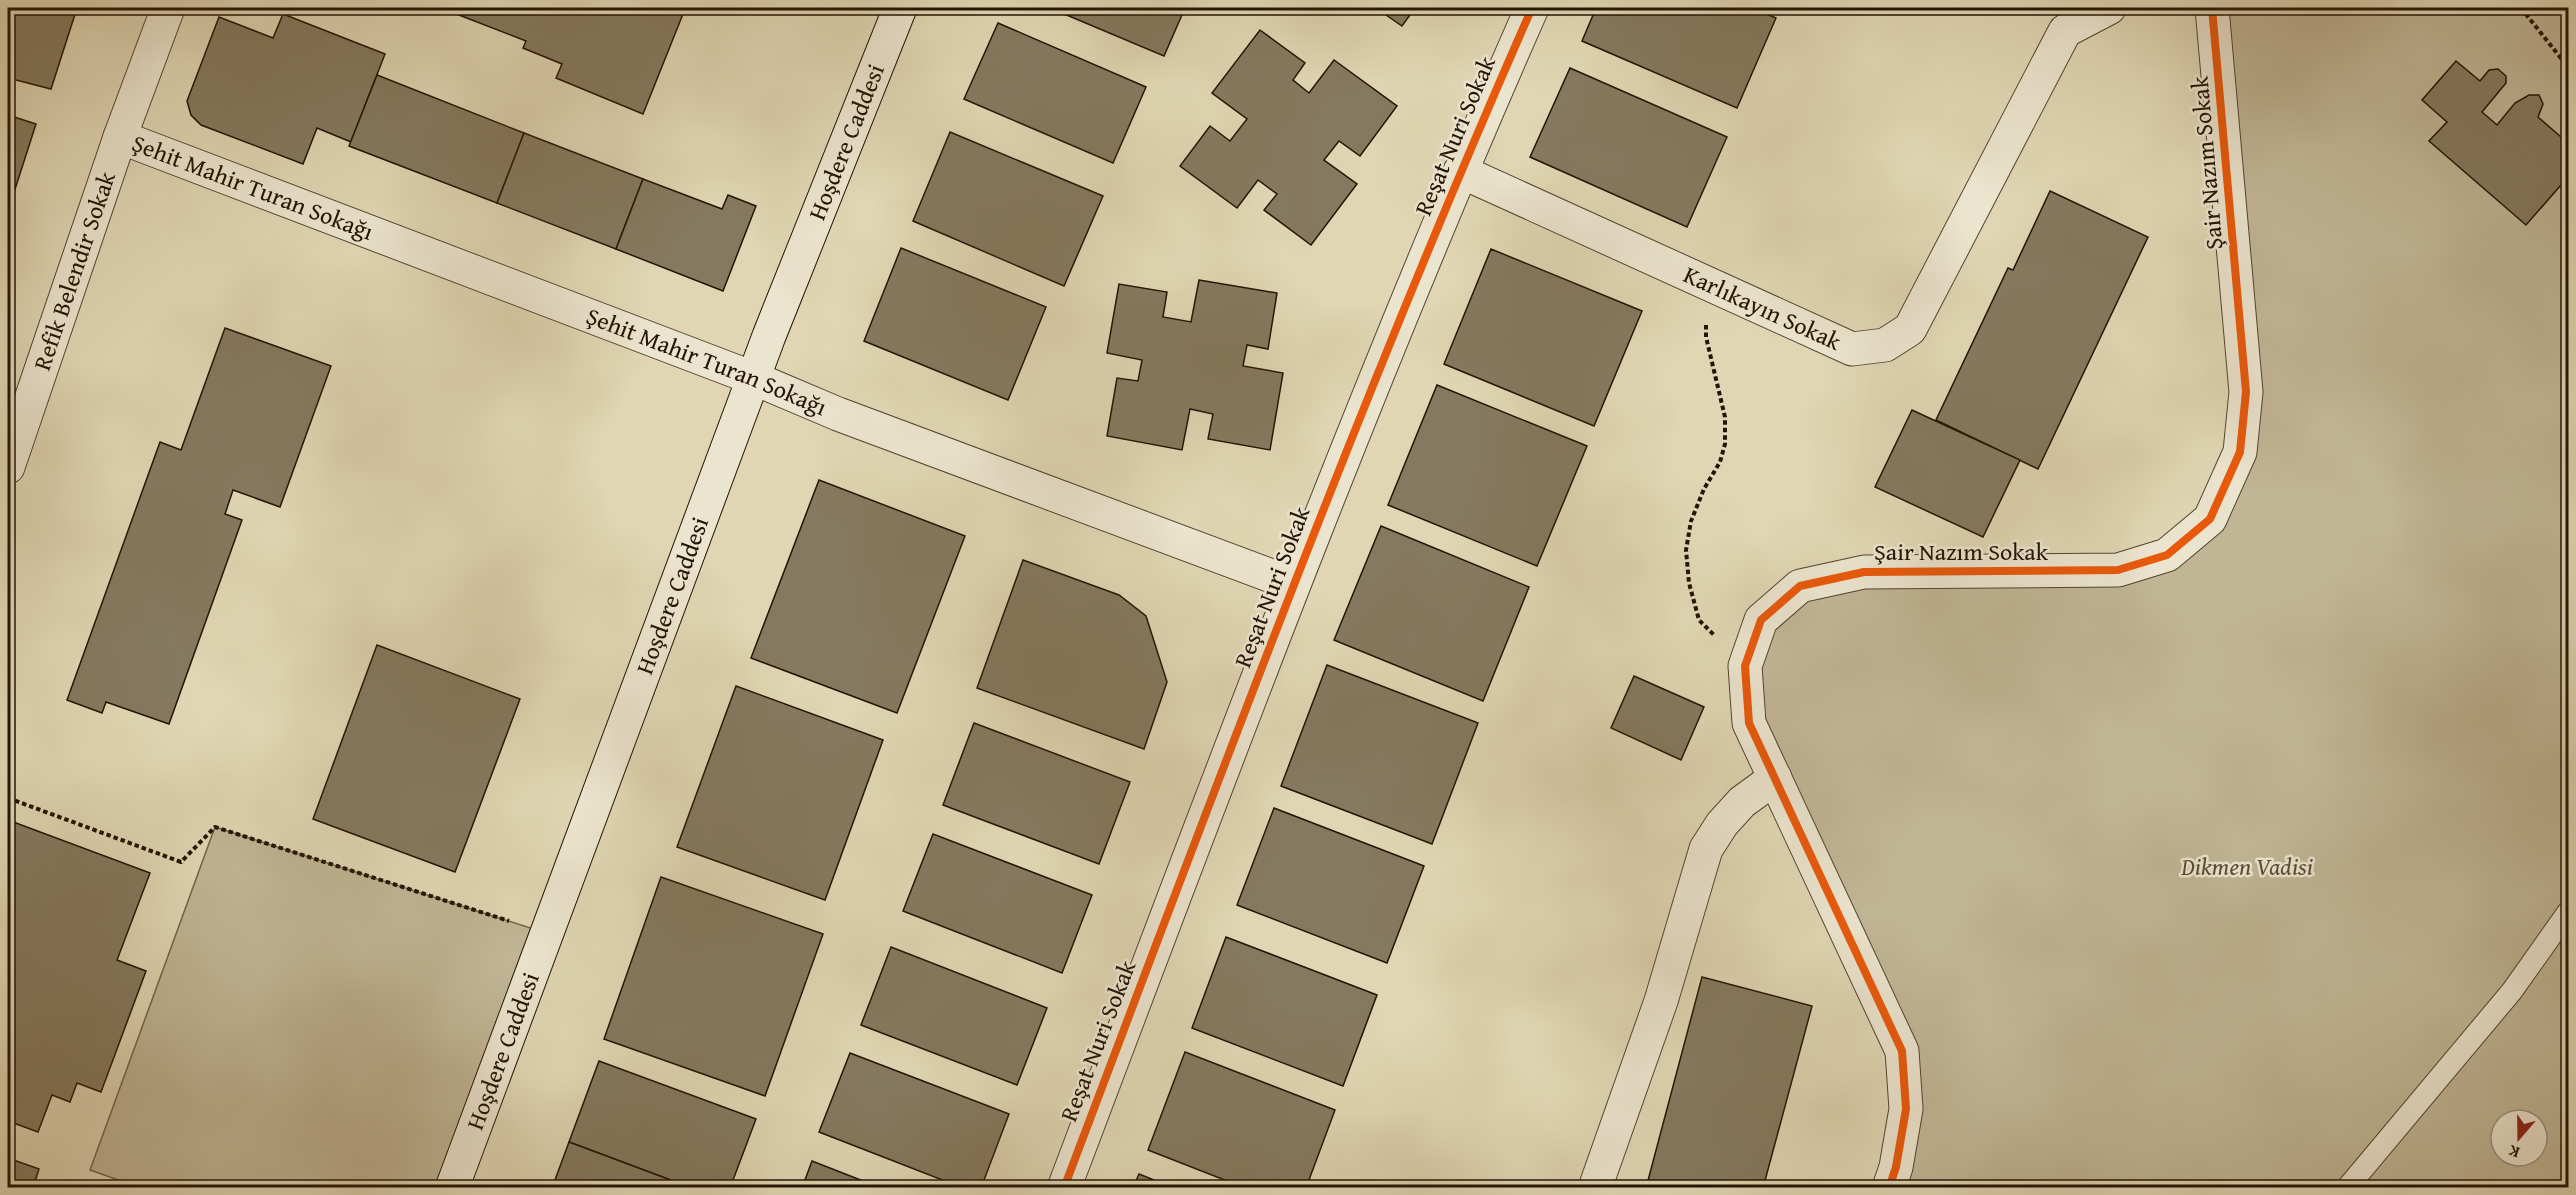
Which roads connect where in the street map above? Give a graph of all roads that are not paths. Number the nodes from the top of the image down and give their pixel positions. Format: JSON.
{"nodes":[{"id":1,"x":168,"y":8,"type":"edge"},
{"id":2,"x":900,"y":8,"type":"edge"},
{"id":3,"x":1532,"y":8,"type":"edge"},
{"id":4,"x":2109,"y":8,"type":"edge"},
{"id":5,"x":2212,"y":8,"type":"edge"},
{"id":6,"x":120,"y":136,"type":"junction"},
{"id":7,"x":1460,"y":171,"type":"junction"},
{"id":8,"x":753,"y":378,"type":"junction"},
{"id":9,"x":8,"y":466,"type":"edge"},
{"id":10,"x":1293,"y":584,"type":"junction"},
{"id":11,"x":1775,"y":778,"type":"junction"},
{"id":12,"x":2568,"y":912,"type":"edge"},
{"id":13,"x":452,"y":1188,"type":"edge"},
{"id":14,"x":1064,"y":1188,"type":"edge"},
{"id":15,"x":1595,"y":1188,"type":"edge"},
{"id":16,"x":1889,"y":1188,"type":"edge"},
{"id":17,"x":2347,"y":1188,"type":"edge"}],
"edges":[{"from":1,"to":6,"type":"street","name":"Refik Belendir Sokak"},
{"from":2,"to":8,"type":"street","name":"Hoşdere Caddesi"},
{"from":3,"to":7,"type":"street","name":"Reşat Nuri Sokak"},
{"from":4,"to":7,"type":"street","name":"Karlıkayın Sokak"},
{"from":5,"to":11,"type":"street","name":"Şair Nazım Sokak"},
{"from":6,"to":8,"type":"street","name":"Şehit Mahir Turan Sokağı"},
{"from":6,"to":9,"type":"street","name":"Refik Belendir Sokak"},
{"from":7,"to":10,"type":"street","name":"Reşat Nuri Sokak"},
{"from":8,"to":10,"type":"street","name":"Şehit Mahir Turan Sokağı"},
{"from":8,"to":13,"type":"street","name":"Hoşdere Caddesi"},
{"from":10,"to":14,"type":"street","name":"Reşat Nuri Sokak"},
{"from":11,"to":15,"type":"street"},
{"from":11,"to":16,"type":"street","name":"Şair Nazım Sokak"},
{"from":12,"to":17,"type":"lane"}]}
